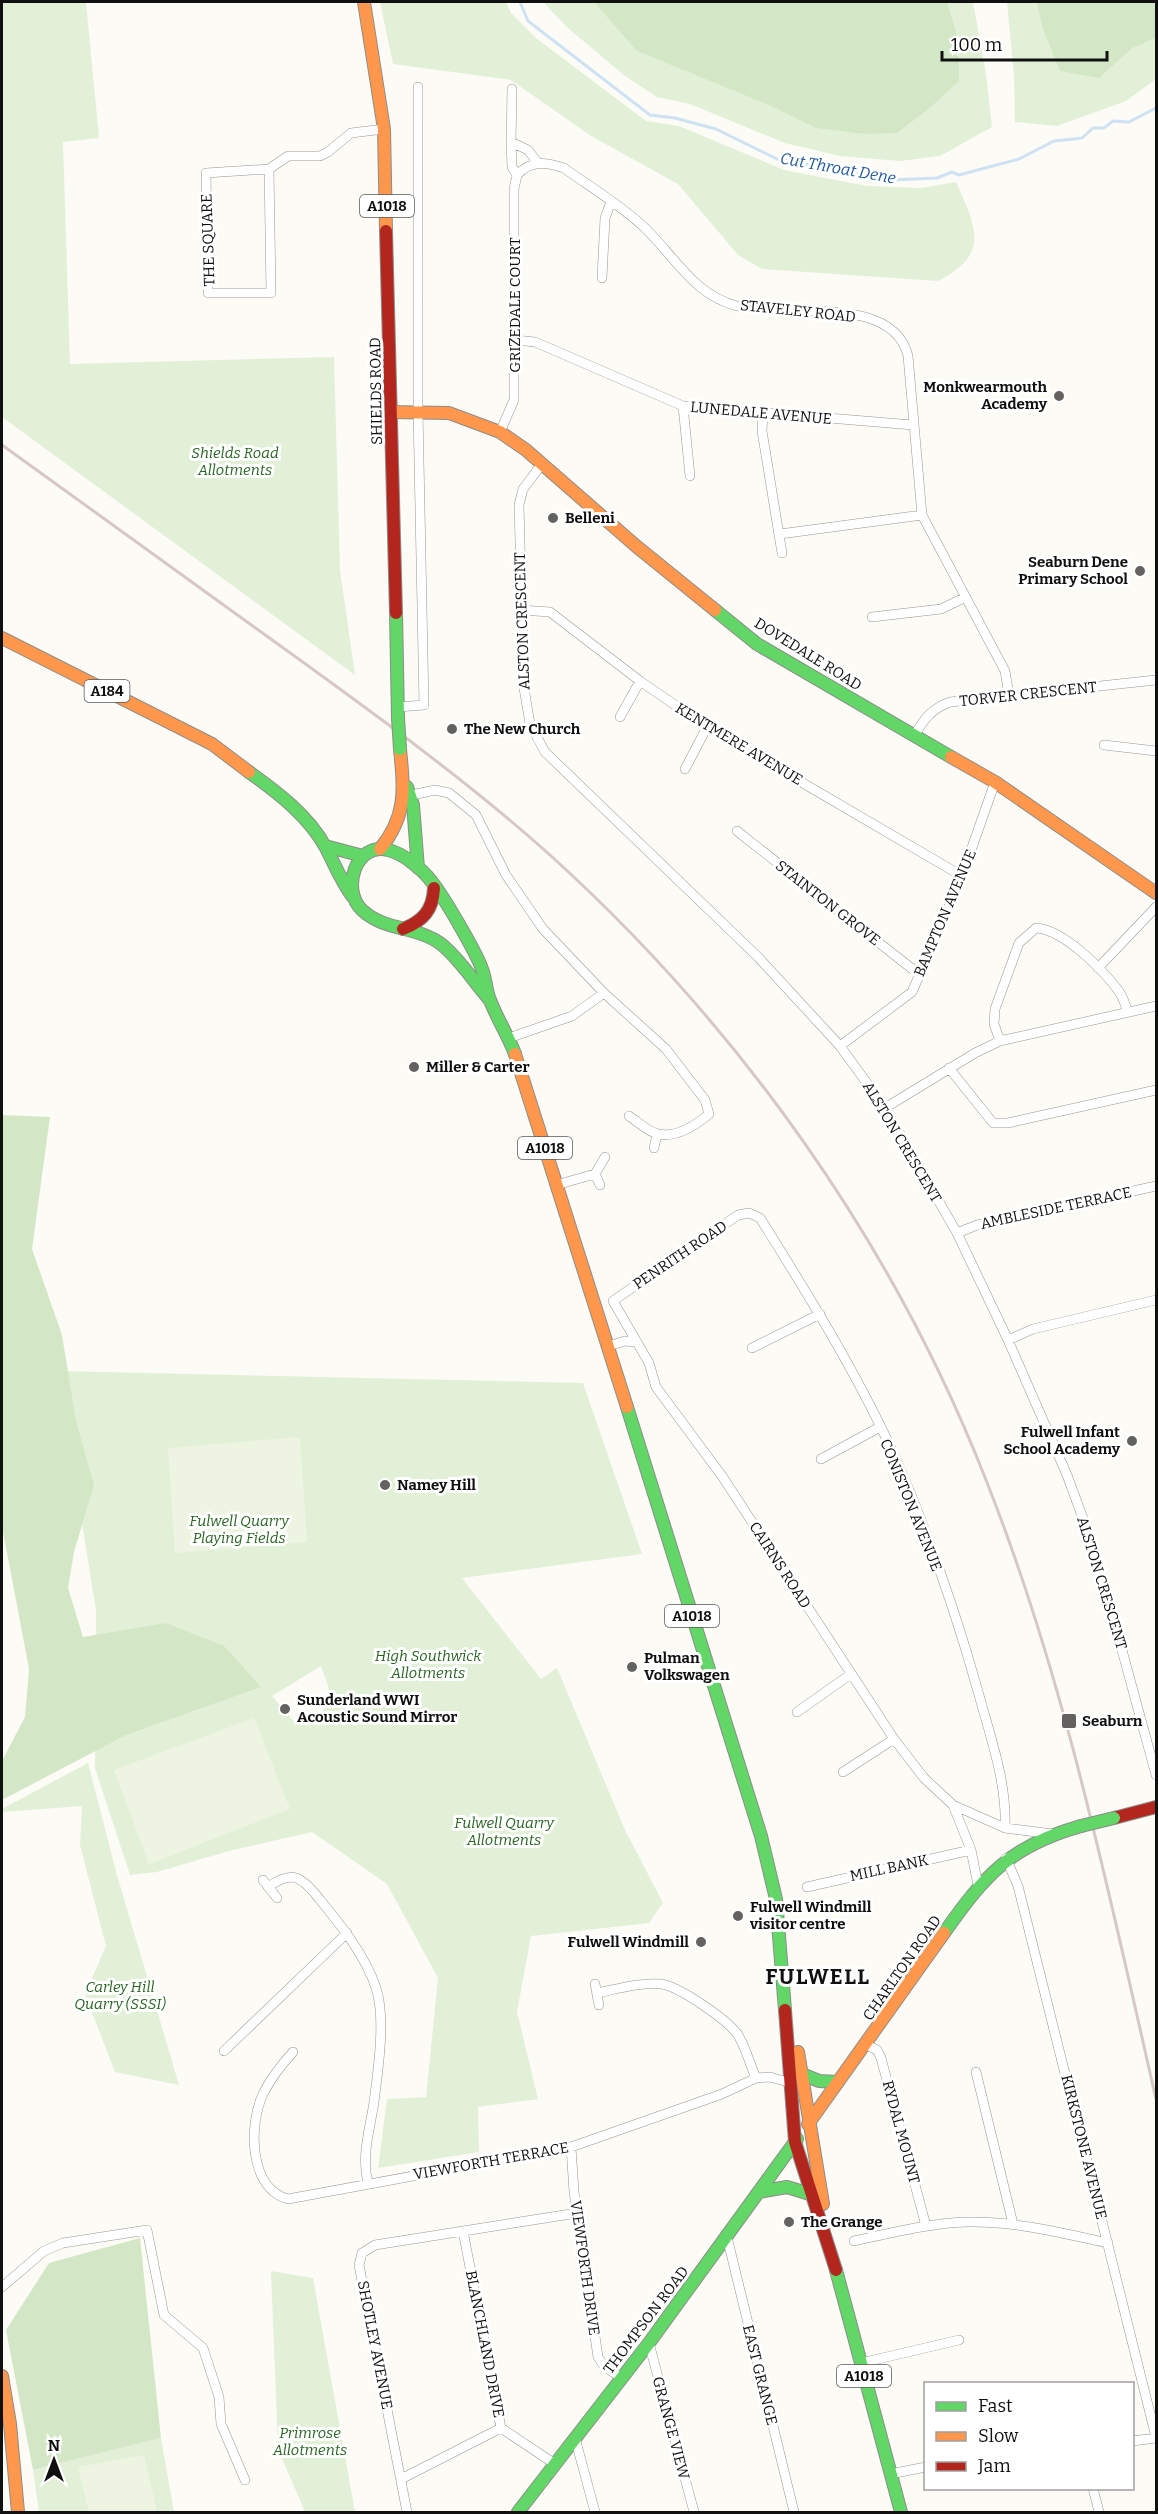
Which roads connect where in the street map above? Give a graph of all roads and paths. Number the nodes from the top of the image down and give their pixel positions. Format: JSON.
{"nodes":[{"id":1,"x":364,"y":2,"type":"edge"},
{"id":2,"x":418,"y":87,"type":"dead end"},
{"id":3,"x":512,"y":89,"type":"dead end"},
{"id":4,"x":384,"y":129,"type":"junction"},
{"id":5,"x":511,"y":142,"type":"junction"},
{"id":6,"x":538,"y":163,"type":"junction"},
{"id":7,"x":269,"y":169,"type":"junction"},
{"id":8,"x":517,"y":175,"type":"junction"},
{"id":9,"x":611,"y":202,"type":"junction"},
{"id":10,"x":602,"y":278,"type":"dead end"},
{"id":11,"x":515,"y":340,"type":"junction"},
{"id":12,"x":683,"y":406,"type":"junction"},
{"id":13,"x":418,"y":411,"type":"junction"},
{"id":14,"x":391,"y":412,"type":"junction"},
{"id":15,"x":763,"y":414,"type":"junction"},
{"id":16,"x":913,"y":425,"type":"junction"},
{"id":17,"x":500,"y":432,"type":"junction"},
{"id":18,"x":542,"y":464,"type":"junction"},
{"id":19,"x":690,"y":476,"type":"dead end"},
{"id":20,"x":922,"y":515,"type":"junction"},
{"id":21,"x":780,"y":534,"type":"junction"},
{"id":22,"x":782,"y":553,"type":"dead end"},
{"id":23,"x":966,"y":597,"type":"junction"},
{"id":24,"x":521,"y":610,"type":"junction"},
{"id":25,"x":872,"y":617,"type":"dead end"},
{"id":26,"x":2,"y":638,"type":"edge"},
{"id":27,"x":1156,"y":680,"type":"edge"},
{"id":28,"x":640,"y":681,"type":"junction"},
{"id":29,"x":1009,"y":695,"type":"junction"},
{"id":30,"x":398,"y":712,"type":"junction"},
{"id":31,"x":620,"y":717,"type":"dead end"},
{"id":32,"x":707,"y":727,"type":"junction"},
{"id":33,"x":914,"y":736,"type":"junction"},
{"id":34,"x":1104,"y":745,"type":"dead end"},
{"id":35,"x":1156,"y":751,"type":"edge"},
{"id":36,"x":685,"y":770,"type":"dead end"},
{"id":37,"x":404,"y":781,"type":"junction"},
{"id":38,"x":995,"y":782,"type":"junction"},
{"id":39,"x":412,"y":795,"type":"junction"},
{"id":40,"x":737,"y":831,"type":"dead end"},
{"id":41,"x":325,"y":846,"type":"junction"},
{"id":42,"x":380,"y":849,"type":"junction"},
{"id":43,"x":363,"y":856,"type":"junction"},
{"id":44,"x":418,"y":868,"type":"junction"},
{"id":45,"x":962,"y":876,"type":"junction"},
{"id":46,"x":434,"y":888,"type":"junction"},
{"id":47,"x":1156,"y":893,"type":"edge"},
{"id":48,"x":353,"y":897,"type":"junction"},
{"id":49,"x":1156,"y":907,"type":"edge"},
{"id":50,"x":403,"y":929,"type":"junction"},
{"id":51,"x":1098,"y":968,"type":"junction"},
{"id":52,"x":920,"y":975,"type":"junction"},
{"id":53,"x":604,"y":993,"type":"junction"},
{"id":54,"x":489,"y":999,"type":"junction"},
{"id":55,"x":1156,"y":1006,"type":"edge"},
{"id":56,"x":1128,"y":1012,"type":"junction"},
{"id":57,"x":509,"y":1038,"type":"junction"},
{"id":58,"x":1000,"y":1041,"type":"junction"},
{"id":59,"x":840,"y":1046,"type":"junction"},
{"id":60,"x":949,"y":1068,"type":"junction"},
{"id":61,"x":1156,"y":1090,"type":"edge"},
{"id":62,"x":885,"y":1108,"type":"junction"},
{"id":63,"x":629,"y":1116,"type":"dead end"},
{"id":64,"x":657,"y":1134,"type":"junction"},
{"id":65,"x":654,"y":1148,"type":"dead end"},
{"id":66,"x":605,"y":1157,"type":"dead end"},
{"id":67,"x":595,"y":1174,"type":"junction"},
{"id":68,"x":556,"y":1185,"type":"junction"},
{"id":69,"x":600,"y":1185,"type":"dead end"},
{"id":70,"x":1156,"y":1186,"type":"edge"},
{"id":71,"x":748,"y":1213,"type":"joint"},
{"id":72,"x":957,"y":1233,"type":"junction"},
{"id":73,"x":592,"y":1299,"type":"junction"},
{"id":74,"x":1156,"y":1300,"type":"edge"},
{"id":75,"x":613,"y":1301,"type":"junction"},
{"id":76,"x":820,"y":1314,"type":"junction"},
{"id":77,"x":1008,"y":1340,"type":"junction"},
{"id":78,"x":637,"y":1342,"type":"junction"},
{"id":79,"x":608,"y":1346,"type":"junction"},
{"id":80,"x":752,"y":1348,"type":"dead end"},
{"id":81,"x":880,"y":1426,"type":"junction"},
{"id":82,"x":821,"y":1459,"type":"dead end"},
{"id":83,"x":851,"y":1674,"type":"junction"},
{"id":84,"x":797,"y":1712,"type":"dead end"},
{"id":85,"x":894,"y":1739,"type":"junction"},
{"id":86,"x":843,"y":1772,"type":"dead end"},
{"id":87,"x":1156,"y":1775,"type":"edge"},
{"id":88,"x":953,"y":1805,"type":"junction"},
{"id":89,"x":1155,"y":1811,"type":"edge"},
{"id":90,"x":1005,"y":1828,"type":"junction"},
{"id":91,"x":1053,"y":1834,"type":"junction"},
{"id":92,"x":971,"y":1850,"type":"junction"},
{"id":93,"x":1006,"y":1858,"type":"junction"},
{"id":94,"x":978,"y":1886,"type":"junction"},
{"id":95,"x":807,"y":1887,"type":"dead end"},
{"id":96,"x":277,"y":1898,"type":"dead end"},
{"id":97,"x":347,"y":1933,"type":"junction"},
{"id":98,"x":785,"y":1998,"type":"junction"},
{"id":99,"x":599,"y":2005,"type":"dead end"},
{"id":100,"x":867,"y":2045,"type":"junction"},
{"id":101,"x":224,"y":2051,"type":"dead end"},
{"id":102,"x":292,"y":2052,"type":"dead end"},
{"id":103,"x":976,"y":2072,"type":"dead end"},
{"id":104,"x":802,"y":2074,"type":"junction"},
{"id":105,"x":756,"y":2078,"type":"junction"},
{"id":106,"x":838,"y":2082,"type":"junction"},
{"id":107,"x":791,"y":2083,"type":"junction"},
{"id":108,"x":811,"y":2120,"type":"junction"},
{"id":109,"x":795,"y":2142,"type":"junction"},
{"id":110,"x":571,"y":2147,"type":"junction"},
{"id":111,"x":368,"y":2183,"type":"junction"},
{"id":112,"x":759,"y":2192,"type":"junction"},
{"id":113,"x":813,"y":2195,"type":"junction"},
{"id":114,"x":577,"y":2212,"type":"junction"},
{"id":115,"x":1013,"y":2224,"type":"junction"},
{"id":116,"x":926,"y":2226,"type":"junction"},
{"id":117,"x":463,"y":2231,"type":"junction"},
{"id":118,"x":727,"y":2237,"type":"junction"},
{"id":119,"x":828,"y":2239,"type":"junction"},
{"id":120,"x":854,"y":2241,"type":"dead end"},
{"id":121,"x":1108,"y":2242,"type":"junction"},
{"id":122,"x":2,"y":2287,"type":"edge"},
{"id":123,"x":959,"y":2340,"type":"dead end"},
{"id":124,"x":649,"y":2343,"type":"junction"},
{"id":125,"x":861,"y":2362,"type":"junction"},
{"id":126,"x":2,"y":2376,"type":"edge"},
{"id":127,"x":622,"y":2378,"type":"junction"},
{"id":128,"x":501,"y":2428,"type":"junction"},
{"id":129,"x":1156,"y":2437,"type":"edge"},
{"id":130,"x":575,"y":2438,"type":"junction"},
{"id":131,"x":1134,"y":2441,"type":"edge"},
{"id":132,"x":555,"y":2464,"type":"junction"},
{"id":133,"x":924,"y":2467,"type":"edge"},
{"id":134,"x":890,"y":2474,"type":"junction"},
{"id":135,"x":402,"y":2479,"type":"junction"},
{"id":136,"x":245,"y":2480,"type":"dead end"},
{"id":137,"x":1093,"y":2490,"type":"edge"},
{"id":138,"x":18,"y":2512,"type":"edge"},
{"id":139,"x":408,"y":2512,"type":"edge"},
{"id":140,"x":518,"y":2512,"type":"edge"},
{"id":141,"x":595,"y":2512,"type":"edge"},
{"id":142,"x":694,"y":2512,"type":"edge"},
{"id":143,"x":794,"y":2512,"type":"edge"},
{"id":144,"x":901,"y":2512,"type":"edge"},
{"id":145,"x":1097,"y":2512,"type":"edge"}],
"edges":[{"from":1,"to":4,"type":"main road","name":"SHIELDS ROAD","number":"A1018"},
{"from":2,"to":13,"type":"street"},
{"from":3,"to":5,"type":"street"},
{"from":4,"to":7,"type":"street","name":"THE SQUARE"},
{"from":4,"to":14,"type":"main road","name":"SHIELDS ROAD","number":"A1018"},
{"from":5,"to":6,"type":"street","name":"STAVELEY ROAD"},
{"from":5,"to":8,"type":"street"},
{"from":6,"to":8,"type":"street"},
{"from":6,"to":9,"type":"street","name":"STAVELEY ROAD"},
{"from":7,"to":7,"type":"street","name":"THE SQUARE"},
{"from":8,"to":11,"type":"street","name":"GRIZEDALE COURT"},
{"from":9,"to":10,"type":"street"},
{"from":9,"to":16,"type":"street","name":"STAVELEY ROAD"},
{"from":11,"to":12,"type":"street","name":"LUNEDALE AVENUE"},
{"from":11,"to":17,"type":"street","name":"GRIZEDALE COURT"},
{"from":12,"to":15,"type":"street","name":"LUNEDALE AVENUE"},
{"from":12,"to":19,"type":"street"},
{"from":13,"to":14,"type":"main road","name":"DOVEDALE ROAD"},
{"from":13,"to":17,"type":"main road","name":"DOVEDALE ROAD"},
{"from":13,"to":30,"type":"street"},
{"from":14,"to":30,"type":"main road","name":"SHIELDS ROAD","number":"A1018"},
{"from":15,"to":16,"type":"street","name":"LUNEDALE AVENUE"},
{"from":15,"to":21,"type":"street"},
{"from":16,"to":20,"type":"street","name":"STAVELEY ROAD"},
{"from":17,"to":18,"type":"main road","name":"DOVEDALE ROAD"},
{"from":18,"to":24,"type":"street","name":"ALSTON CRESCENT"},
{"from":18,"to":33,"type":"main road","name":"DOVEDALE ROAD"},
{"from":20,"to":21,"type":"street"},
{"from":20,"to":23,"type":"street","name":"STAVELEY ROAD"},
{"from":21,"to":22,"type":"street"},
{"from":23,"to":25,"type":"street"},
{"from":23,"to":29,"type":"street","name":"STAVELEY ROAD"},
{"from":24,"to":28,"type":"street","name":"KENTMERE AVENUE"},
{"from":24,"to":59,"type":"street","name":"ALSTON CRESCENT"},
{"from":26,"to":41,"type":"main road","number":"A184"},
{"from":27,"to":29,"type":"street","name":"TORVER CRESCENT"},
{"from":28,"to":31,"type":"street"},
{"from":28,"to":32,"type":"street","name":"KENTMERE AVENUE"},
{"from":29,"to":33,"type":"street","name":"TORVER CRESCENT"},
{"from":30,"to":37,"type":"main road","name":"SHIELDS ROAD","number":"A1018","bridge":true},
{"from":32,"to":36,"type":"street"},
{"from":32,"to":45,"type":"street","name":"KENTMERE AVENUE"},
{"from":33,"to":38,"type":"main road","name":"DOVEDALE ROAD"},
{"from":34,"to":35,"type":"street"},
{"from":37,"to":39,"type":"main road","number":"A1018"},
{"from":37,"to":42,"type":"main road","number":"A1018"},
{"from":38,"to":45,"type":"street","name":"BAMPTON AVENUE"},
{"from":38,"to":47,"type":"main road","name":"DOVEDALE ROAD"},
{"from":39,"to":44,"type":"main road","number":"A1018"},
{"from":39,"to":53,"type":"street"},
{"from":40,"to":52,"type":"street","name":"STAINTON GROVE"},
{"from":41,"to":43,"type":"main road"},
{"from":41,"to":48,"type":"main road","number":"A184"},
{"from":42,"to":43,"type":"main road"},
{"from":42,"to":44,"type":"main road"},
{"from":43,"to":48,"type":"main road"},
{"from":44,"to":46,"type":"main road"},
{"from":45,"to":52,"type":"street","name":"BAMPTON AVENUE"},
{"from":46,"to":50,"type":"main road"},
{"from":46,"to":54,"type":"main road","number":"A1018"},
{"from":48,"to":50,"type":"main road"},
{"from":49,"to":51,"type":"street"},
{"from":50,"to":54,"type":"main road","number":"A1018"},
{"from":51,"to":56,"type":"street"},
{"from":51,"to":58,"type":"street"},
{"from":52,"to":59,"type":"street","name":"BAMPTON AVENUE"},
{"from":53,"to":57,"type":"street"},
{"from":53,"to":64,"type":"street"},
{"from":54,"to":57,"type":"main road","number":"A1018"},
{"from":55,"to":56,"type":"street"},
{"from":56,"to":58,"type":"street"},
{"from":57,"to":68,"type":"main road","number":"A1018"},
{"from":58,"to":60,"type":"street"},
{"from":59,"to":62,"type":"street","name":"ALSTON CRESCENT"},
{"from":60,"to":61,"type":"street"},
{"from":60,"to":62,"type":"street"},
{"from":62,"to":72,"type":"street","name":"ALSTON CRESCENT"},
{"from":63,"to":64,"type":"street"},
{"from":64,"to":65,"type":"street"},
{"from":66,"to":67,"type":"street"},
{"from":67,"to":68,"type":"street"},
{"from":67,"to":69,"type":"street"},
{"from":68,"to":73,"type":"main road","number":"A1018"},
{"from":70,"to":72,"type":"street","name":"AMBLESIDE TERRACE"},
{"from":71,"to":75,"type":"street","name":"PENRITH ROAD"},
{"from":71,"to":76,"type":"street","name":"CONISTON AVENUE"},
{"from":72,"to":77,"type":"street","name":"ALSTON CRESCENT"},
{"from":73,"to":75,"type":"street"},
{"from":73,"to":79,"type":"main road","number":"A1018"},
{"from":74,"to":77,"type":"street"},
{"from":75,"to":78,"type":"street","name":"CAIRNS ROAD"},
{"from":76,"to":80,"type":"street"},
{"from":76,"to":81,"type":"street","name":"CONISTON AVENUE"},
{"from":77,"to":87,"type":"street","name":"ALSTON CRESCENT"},
{"from":78,"to":79,"type":"street"},
{"from":78,"to":83,"type":"street","name":"CAIRNS ROAD"},
{"from":79,"to":98,"type":"main road","number":"A1018"},
{"from":81,"to":82,"type":"street"},
{"from":81,"to":90,"type":"street","name":"CONISTON AVENUE"},
{"from":83,"to":84,"type":"street"},
{"from":83,"to":85,"type":"street","name":"CAIRNS ROAD"},
{"from":85,"to":86,"type":"street"},
{"from":85,"to":88,"type":"street","name":"CAIRNS ROAD"},
{"from":88,"to":90,"type":"street","name":"CAIRNS ROAD"},
{"from":88,"to":92,"type":"street","name":"CAIRNS ROAD"},
{"from":89,"to":91,"type":"main road","name":"CHARLTON ROAD","bridge":true},
{"from":90,"to":91,"type":"street","name":"CAIRNS ROAD"},
{"from":91,"to":93,"type":"main road","name":"CHARLTON ROAD"},
{"from":92,"to":94,"type":"street","name":"CAIRNS ROAD"},
{"from":92,"to":95,"type":"street","name":"MILL BANK"},
{"from":93,"to":94,"type":"main road","name":"CHARLTON ROAD"},
{"from":93,"to":121,"type":"street","name":"KIRKSTONE AVENUE"},
{"from":94,"to":100,"type":"main road","name":"CHARLTON ROAD"},
{"from":96,"to":97,"type":"street"},
{"from":97,"to":101,"type":"street"},
{"from":97,"to":111,"type":"street"},
{"from":98,"to":104,"type":"main road","number":"A1018"},
{"from":98,"to":107,"type":"main road","number":"A1018"},
{"from":99,"to":105,"type":"street"},
{"from":100,"to":106,"type":"main road","name":"CHARLTON ROAD"},
{"from":100,"to":116,"type":"street","name":"RYDAL MOUNT"},
{"from":102,"to":111,"type":"street","name":"VIEWFORTH TERRACE"},
{"from":103,"to":115,"type":"street"},
{"from":104,"to":106,"type":"main road"},
{"from":104,"to":108,"type":"main road","number":"A1018"},
{"from":105,"to":107,"type":"street"},
{"from":105,"to":110,"type":"street","name":"VIEWFORTH TERRACE"},
{"from":106,"to":108,"type":"main road","name":"CHARLTON ROAD"},
{"from":107,"to":109,"type":"main road","number":"A1018"},
{"from":108,"to":109,"type":"main road","name":"CHARLTON ROAD"},
{"from":108,"to":119,"type":"main road","number":"A1018"},
{"from":109,"to":112,"type":"main road","name":"THOMPSON ROAD"},
{"from":109,"to":113,"type":"main road","number":"A1018"},
{"from":110,"to":111,"type":"street","name":"VIEWFORTH TERRACE"},
{"from":110,"to":114,"type":"street","name":"VIEWFORTH DRIVE"},
{"from":112,"to":113,"type":"main road"},
{"from":112,"to":118,"type":"main road","name":"THOMPSON ROAD"},
{"from":113,"to":119,"type":"main road","number":"A1018"},
{"from":114,"to":117,"type":"street","name":"SHOTLEY AVENUE"},
{"from":114,"to":127,"type":"street","name":"VIEWFORTH DRIVE"},
{"from":115,"to":116,"type":"street"},
{"from":115,"to":121,"type":"street"},
{"from":116,"to":120,"type":"street"},
{"from":117,"to":128,"type":"street","name":"BLANCHLAND DRIVE"},
{"from":117,"to":135,"type":"street","name":"SHOTLEY AVENUE"},
{"from":118,"to":124,"type":"main road","name":"THOMPSON ROAD"},
{"from":118,"to":143,"type":"street","name":"EAST GRANGE"},
{"from":119,"to":125,"type":"main road","number":"A1018"},
{"from":121,"to":129,"type":"street","name":"KIRKSTONE AVENUE"},
{"from":122,"to":136,"type":"street"},
{"from":123,"to":125,"type":"street"},
{"from":124,"to":127,"type":"main road","name":"THOMPSON ROAD"},
{"from":124,"to":142,"type":"street","name":"GRANGE VIEW"},
{"from":125,"to":134,"type":"main road","number":"A1018"},
{"from":126,"to":138,"type":"main road"},
{"from":127,"to":130,"type":"main road","name":"THOMPSON ROAD"},
{"from":128,"to":132,"type":"street","name":"BLANCHLAND DRIVE"},
{"from":128,"to":135,"type":"street"},
{"from":129,"to":131,"type":"street"},
{"from":130,"to":132,"type":"main road","name":"THOMPSON ROAD"},
{"from":130,"to":141,"type":"street"},
{"from":132,"to":140,"type":"main road","name":"THOMPSON ROAD"},
{"from":133,"to":134,"type":"street"},
{"from":134,"to":144,"type":"main road","number":"A1018"},
{"from":135,"to":139,"type":"street","name":"SHOTLEY AVENUE"},
{"from":137,"to":145,"type":"street"}]}
